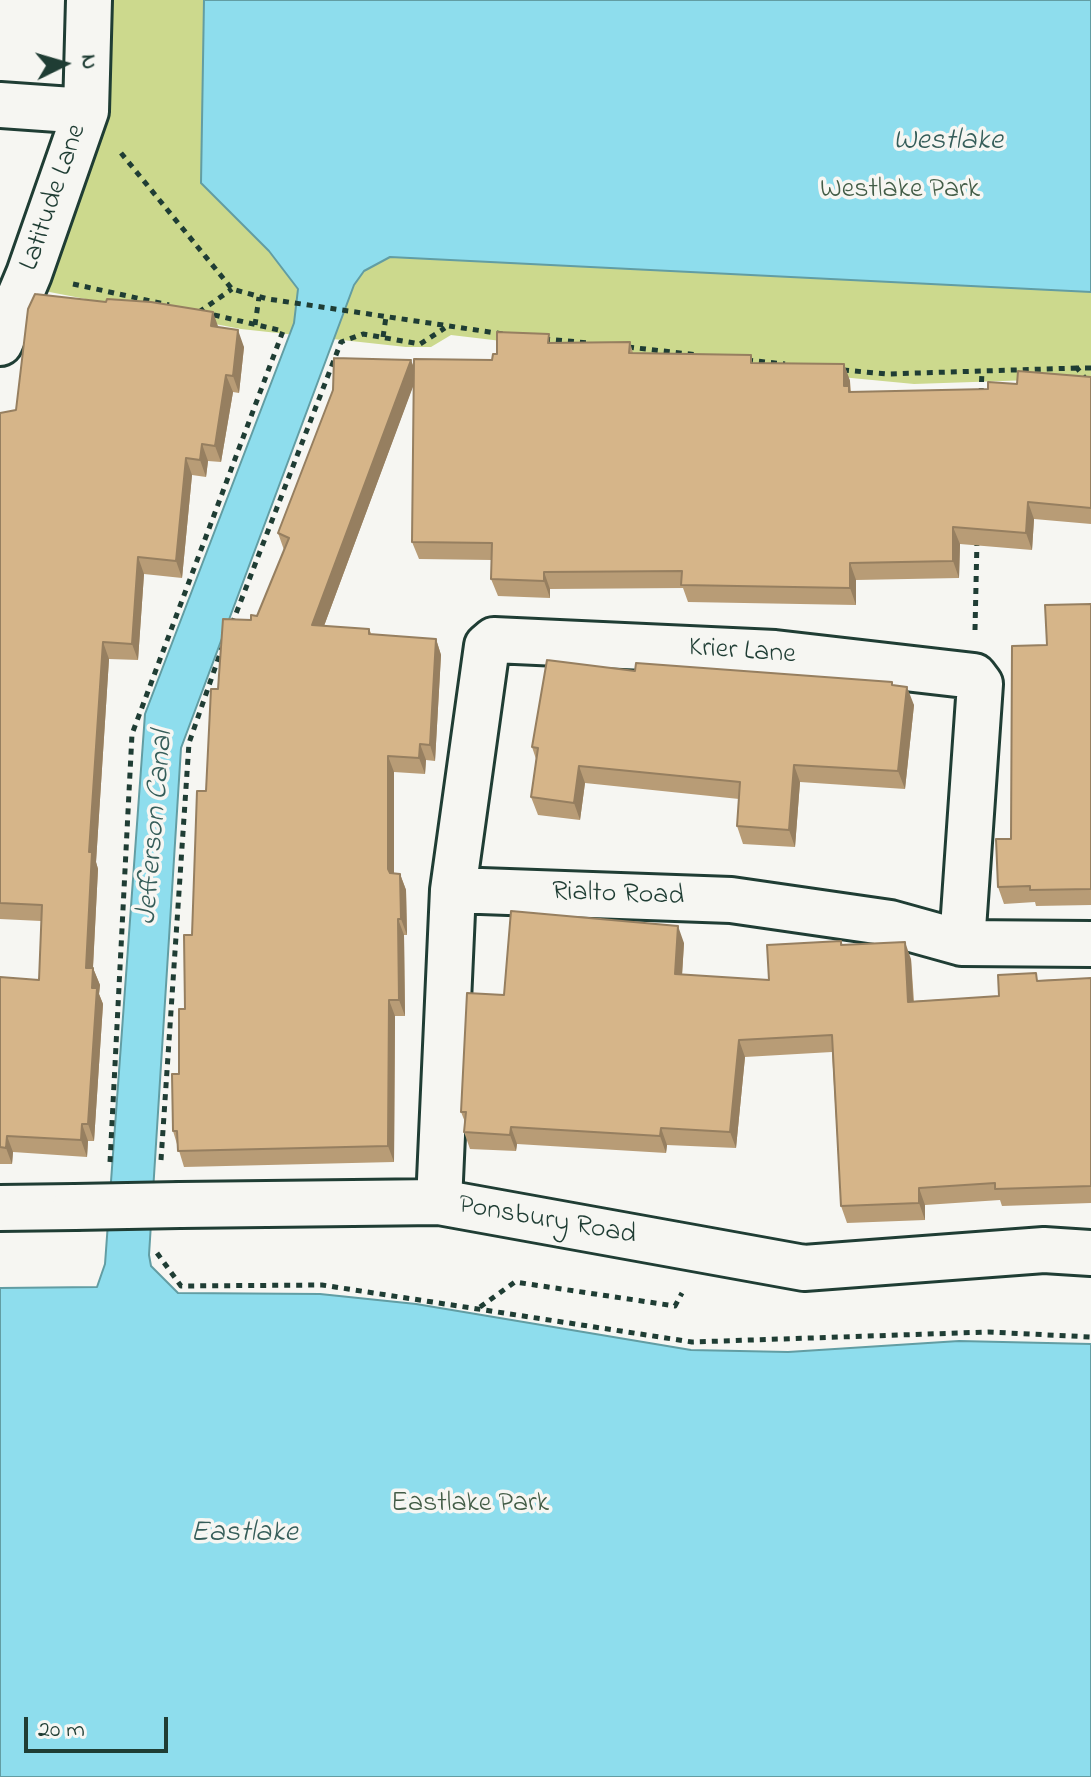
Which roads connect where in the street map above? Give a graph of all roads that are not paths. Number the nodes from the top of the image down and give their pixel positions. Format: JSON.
{"nodes":[{"id":1,"x":89,"y":0,"type":"edge"},
{"id":2,"x":0,"y":105,"type":"edge"},
{"id":3,"x":86,"y":111,"type":"junction"},
{"id":4,"x":0,"y":343,"type":"edge"},
{"id":5,"x":453,"y":890,"type":"junction"},
{"id":6,"x":962,"y":943,"type":"junction"},
{"id":7,"x":1091,"y":944,"type":"edge"},
{"id":8,"x":439,"y":1202,"type":"junction"},
{"id":9,"x":0,"y":1208,"type":"edge"},
{"id":10,"x":1091,"y":1253,"type":"edge"}],
"edges":[{"from":1,"to":3,"type":"street","name":"Latitude Lane"},
{"from":2,"to":3,"type":"street"},
{"from":3,"to":4,"type":"street","name":"Latitude Lane"},
{"from":5,"to":6,"type":"street","name":"Rialto Road"},
{"from":5,"to":6,"type":"street","name":"Krier Lane"},
{"from":5,"to":8,"type":"street"},
{"from":6,"to":7,"type":"street","name":"Rialto Road"},
{"from":8,"to":9,"type":"street","name":"Ponsbury Road","bridge":true},
{"from":8,"to":10,"type":"street","name":"Ponsbury Road"}]}
